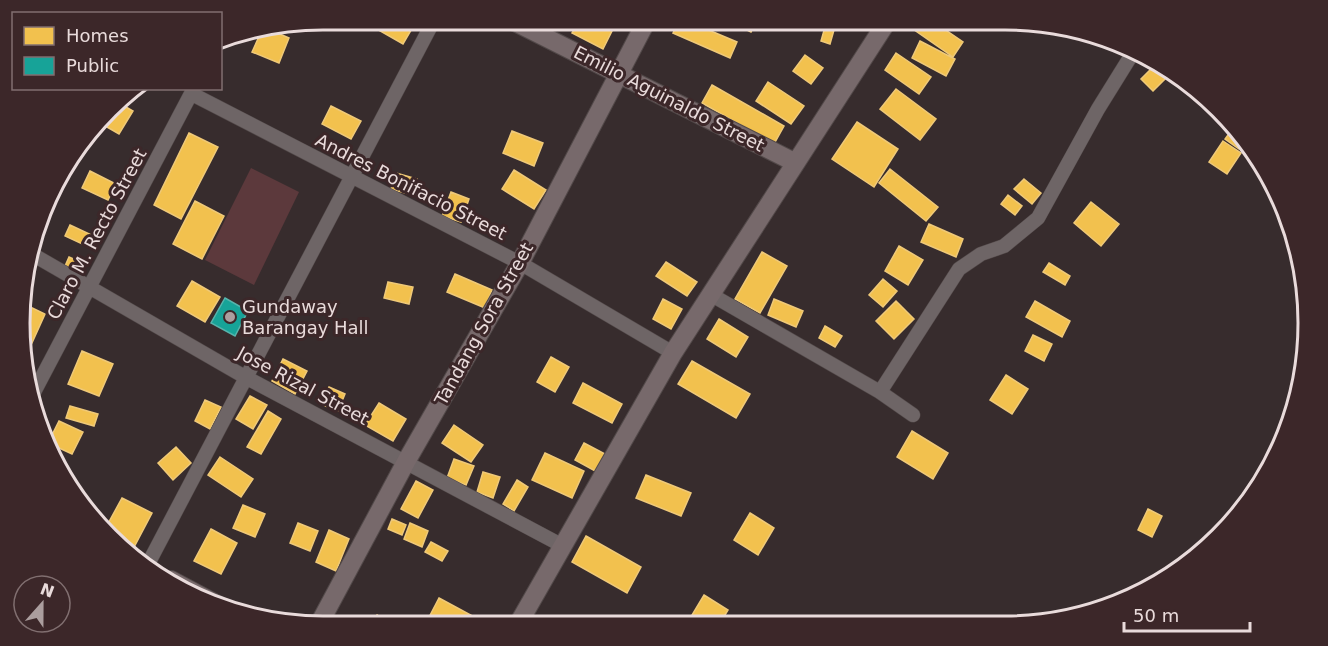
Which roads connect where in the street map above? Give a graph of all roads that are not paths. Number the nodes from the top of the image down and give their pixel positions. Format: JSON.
{"nodes":[{"id":1,"x":429,"y":30,"type":"edge"},
{"id":2,"x":532,"y":30,"type":"edge"},
{"id":3,"x":641,"y":30,"type":"edge"},
{"id":4,"x":881,"y":30,"type":"edge"},
{"id":5,"x":1130,"y":58,"type":"edge"},
{"id":6,"x":618,"y":72,"type":"junction"},
{"id":7,"x":193,"y":91,"type":"edge"},
{"id":8,"x":794,"y":162,"type":"junction"},
{"id":9,"x":353,"y":179,"type":"junction"},
{"id":10,"x":38,"y":258,"type":"edge"},
{"id":11,"x":520,"y":263,"type":"junction"},
{"id":12,"x":89,"y":289,"type":"junction"},
{"id":13,"x":710,"y":294,"type":"junction"},
{"id":14,"x":673,"y":353,"type":"junction"},
{"id":15,"x":245,"y":377,"type":"junction"},
{"id":16,"x":37,"y":386,"type":"edge"},
{"id":17,"x":880,"y":392,"type":"junction"},
{"id":18,"x":913,"y":415,"type":"dead end"},
{"id":19,"x":407,"y":460,"type":"junction"},
{"id":20,"x":563,"y":546,"type":"junction"},
{"id":21,"x":150,"y":559,"type":"edge"},
{"id":22,"x":323,"y":616,"type":"edge"},
{"id":23,"x":523,"y":616,"type":"edge"}],
"edges":[{"from":1,"to":9,"type":"street"},
{"from":2,"to":6,"type":"street","name":"Emilio Aguinaldo Street"},
{"from":3,"to":6,"type":"street","name":"Tandang Sora Street"},
{"from":4,"to":8,"type":"street"},
{"from":5,"to":17,"type":"street"},
{"from":6,"to":8,"type":"street","name":"Emilio Aguinaldo Street"},
{"from":6,"to":11,"type":"street","name":"Tandang Sora Street"},
{"from":7,"to":9,"type":"street","name":"Andres Bonifacio Street"},
{"from":7,"to":12,"type":"street","name":"Claro M. Recto Street"},
{"from":8,"to":13,"type":"street"},
{"from":9,"to":11,"type":"street","name":"Andres Bonifacio Street"},
{"from":9,"to":15,"type":"street"},
{"from":10,"to":12,"type":"street","name":"Jose Rizal Street"},
{"from":11,"to":14,"type":"street","name":"Andres Bonifacio Street"},
{"from":11,"to":19,"type":"street","name":"Tandang Sora Street"},
{"from":12,"to":15,"type":"street","name":"Jose Rizal Street"},
{"from":12,"to":16,"type":"street","name":"Claro M. Recto Street"},
{"from":13,"to":14,"type":"street"},
{"from":13,"to":17,"type":"street"},
{"from":14,"to":20,"type":"street"},
{"from":15,"to":19,"type":"street","name":"Jose Rizal Street"},
{"from":15,"to":21,"type":"street"},
{"from":17,"to":18,"type":"street"},
{"from":19,"to":20,"type":"street","name":"Jose Rizal Street"},
{"from":19,"to":22,"type":"street","name":"Tandang Sora Street"},
{"from":20,"to":23,"type":"street"}]}
